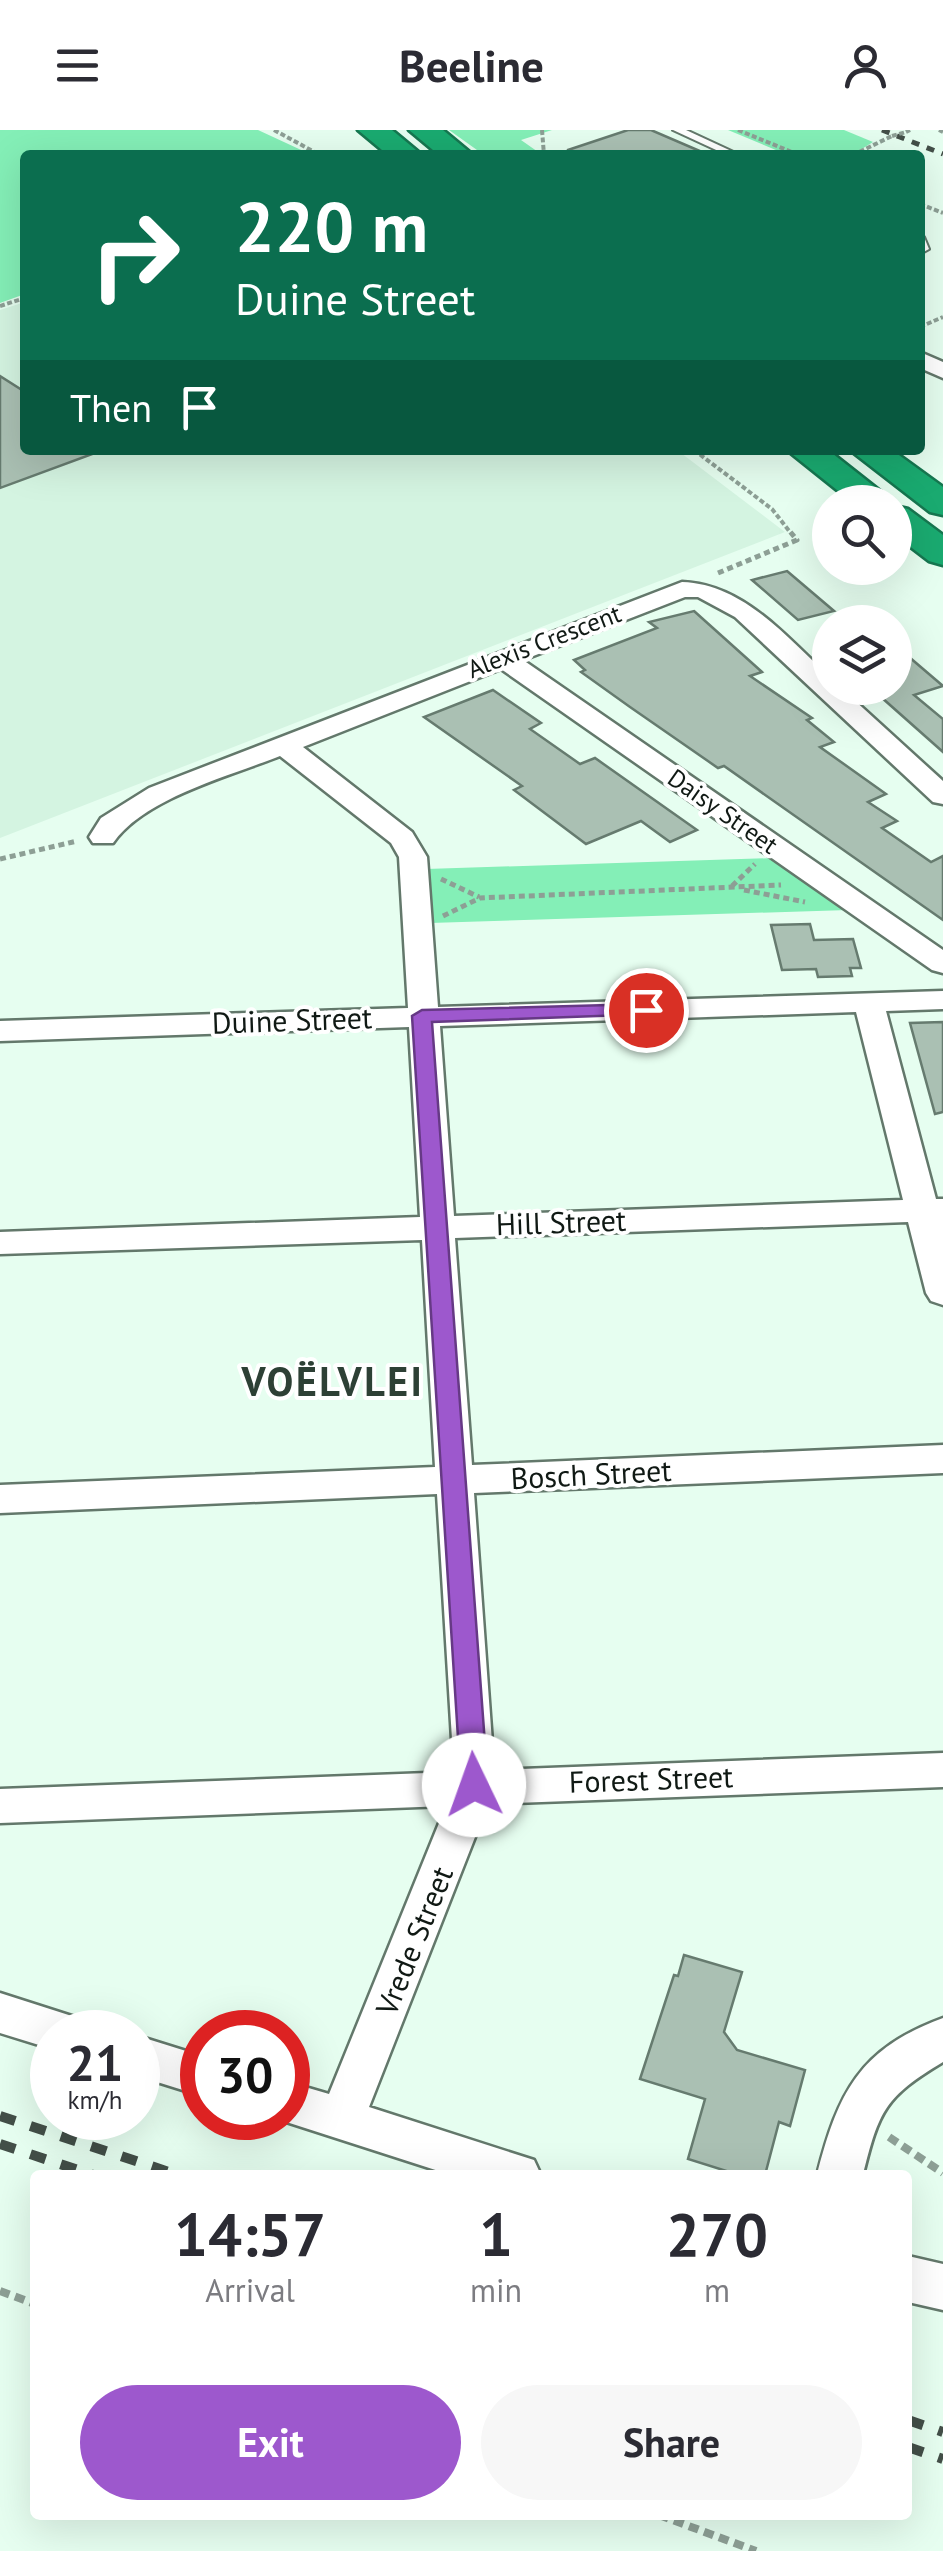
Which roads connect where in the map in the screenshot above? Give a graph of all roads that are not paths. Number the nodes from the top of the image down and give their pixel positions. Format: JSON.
{"nodes":[{"id":1,"x":373,"y":130,"type":"edge"},
{"id":2,"x":424,"y":130,"type":"edge"},
{"id":3,"x":678,"y":130,"type":"edge"},
{"id":4,"x":400,"y":150,"type":"edge"},
{"id":5,"x":451,"y":150,"type":"edge"},
{"id":6,"x":724,"y":150,"type":"edge"},
{"id":7,"x":812,"y":455,"type":"edge"},
{"id":8,"x":875,"y":455,"type":"edge"},
{"id":9,"x":853,"y":485,"type":"edge"},
{"id":10,"x":943,"y":504,"type":"edge"},
{"id":11,"x":912,"y":530,"type":"edge"},
{"id":12,"x":943,"y":553,"type":"edge"},
{"id":13,"x":502,"y":658,"type":"junction"},
{"id":14,"x":282,"y":744,"type":"junction"},
{"id":15,"x":943,"y":796,"type":"edge"},
{"id":16,"x":103,"y":837,"type":"road end"},
{"id":17,"x":943,"y":964,"type":"edge"},
{"id":18,"x":943,"y":1000,"type":"edge"},
{"id":19,"x":869,"y":1004,"type":"junction"},
{"id":20,"x":422,"y":1016,"type":"junction"},
{"id":21,"x":0,"y":1031,"type":"edge"},
{"id":22,"x":932,"y":1210,"type":"edge"},
{"id":23,"x":439,"y":1228,"type":"junction"},
{"id":24,"x":0,"y":1243,"type":"edge"},
{"id":25,"x":943,"y":1293,"type":"edge"},
{"id":26,"x":943,"y":1459,"type":"edge"},
{"id":27,"x":456,"y":1481,"type":"junction"},
{"id":28,"x":0,"y":1499,"type":"edge"},
{"id":29,"x":943,"y":1770,"type":"edge"},
{"id":30,"x":474,"y":1785,"type":"junction"},
{"id":31,"x":0,"y":1806,"type":"edge"},
{"id":32,"x":0,"y":2013,"type":"edge"},
{"id":33,"x":30,"y":2022,"type":"edge"},
{"id":34,"x":943,"y":2038,"type":"edge"},
{"id":35,"x":310,"y":2109,"type":"edge"},
{"id":36,"x":342,"y":2120,"type":"junction"},
{"id":37,"x":502,"y":2170,"type":"edge"},
{"id":38,"x":841,"y":2170,"type":"edge"},
{"id":39,"x":912,"y":2280,"type":"edge"},
{"id":40,"x":943,"y":2287,"type":"edge"}],
"edges":[{"from":1,"to":4,"type":"highway"},
{"from":2,"to":5,"type":"highway"},
{"from":3,"to":6,"type":"lane"},
{"from":7,"to":9,"type":"highway"},
{"from":8,"to":10,"type":"highway"},
{"from":11,"to":12,"type":"highway"},
{"from":13,"to":14,"type":"street","name":"Alexis Crescent"},
{"from":13,"to":15,"type":"street","name":"Alexis Crescent"},
{"from":13,"to":17,"type":"street","name":"Daisy Street"},
{"from":14,"to":16,"type":"street","name":"Alexis Crescent"},
{"from":14,"to":20,"type":"street","name":"Vrede Street"},
{"from":18,"to":19,"type":"street","name":"Duine Street"},
{"from":19,"to":20,"type":"street","name":"Duine Street"},
{"from":19,"to":22,"type":"street"},
{"from":20,"to":21,"type":"street","name":"Duine Street"},
{"from":20,"to":23,"type":"street","name":"Vrede Street"},
{"from":22,"to":23,"type":"street","name":"Hill Street"},
{"from":22,"to":25,"type":"street"},
{"from":23,"to":24,"type":"street","name":"Hill Street"},
{"from":23,"to":27,"type":"street","name":"Vrede Street"},
{"from":26,"to":27,"type":"street","name":"Bosch Street"},
{"from":27,"to":28,"type":"street","name":"Bosch Street"},
{"from":27,"to":30,"type":"street","name":"Vrede Street"},
{"from":29,"to":30,"type":"street","name":"Forest Street"},
{"from":30,"to":31,"type":"street","name":"Forest Street"},
{"from":30,"to":36,"type":"street","name":"Vrede Street"},
{"from":32,"to":33,"type":"street"},
{"from":34,"to":38,"type":"street"},
{"from":35,"to":36,"type":"street"},
{"from":36,"to":37,"type":"street"},
{"from":39,"to":40,"type":"street"}]}
